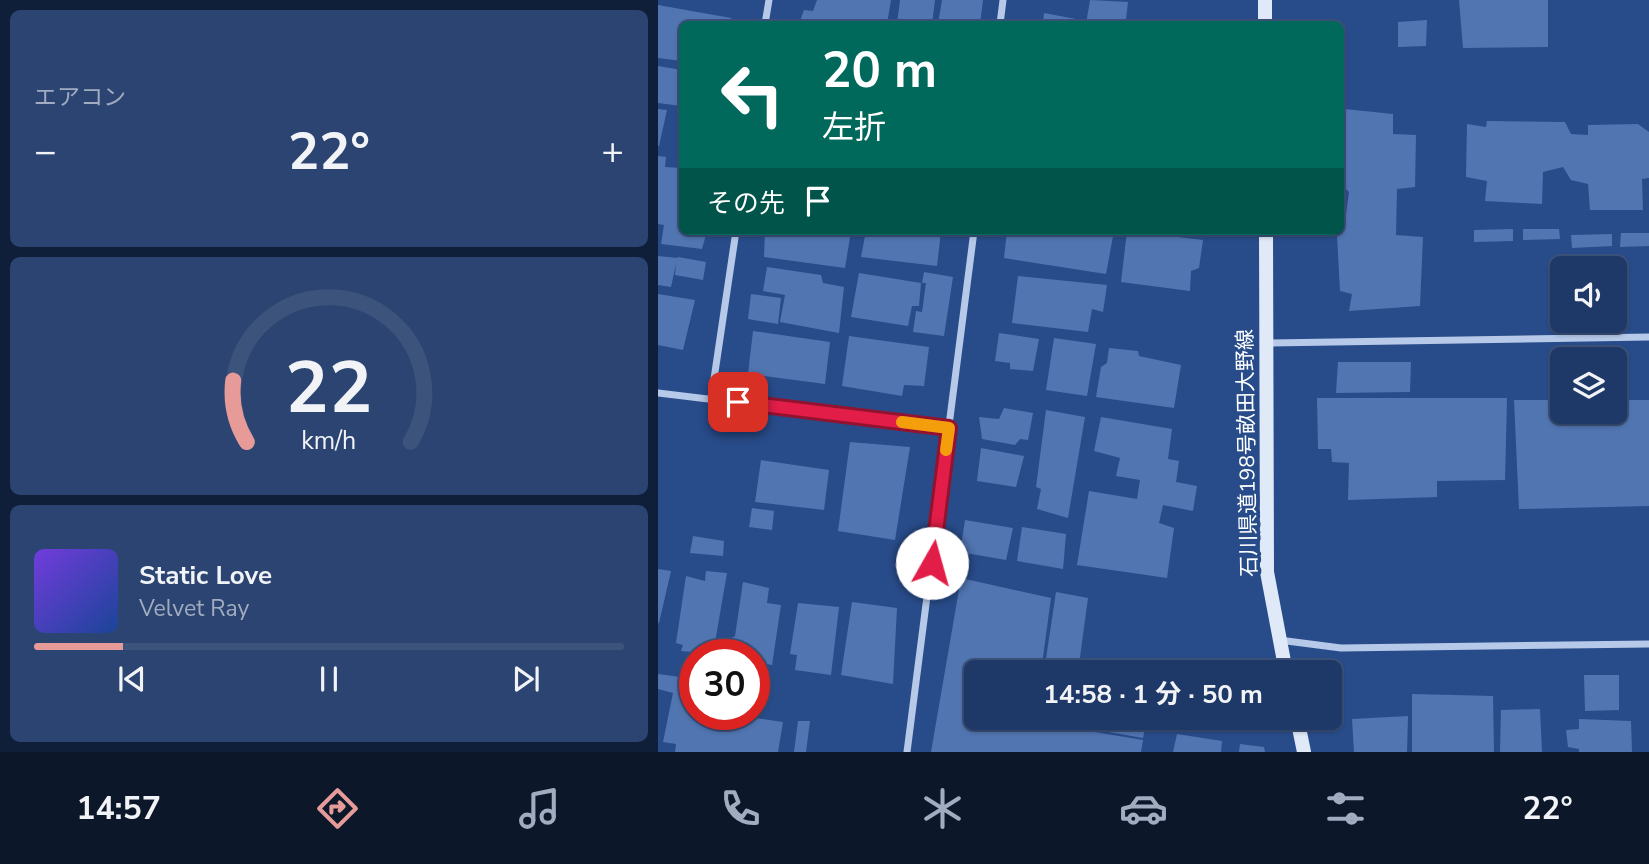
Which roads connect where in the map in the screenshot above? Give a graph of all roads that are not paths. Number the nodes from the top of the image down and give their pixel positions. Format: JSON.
{"nodes":[{"id":1,"x":769,"y":0,"type":"edge"},
{"id":2,"x":1003,"y":0,"type":"edge"},
{"id":3,"x":1265,"y":0,"type":"edge"},
{"id":4,"x":766,"y":21,"type":"edge"},
{"id":5,"x":1000,"y":21,"type":"edge"},
{"id":6,"x":1265,"y":21,"type":"edge"},
{"id":7,"x":735,"y":235,"type":"edge"},
{"id":8,"x":973,"y":235,"type":"edge"},
{"id":9,"x":1266,"y":235,"type":"edge"},
{"id":10,"x":1649,"y":337,"type":"edge"},
{"id":11,"x":1266,"y":343,"type":"junction"},
{"id":12,"x":658,"y":393,"type":"edge"},
{"id":13,"x":711,"y":399,"type":"junction"},
{"id":14,"x":949,"y":428,"type":"junction"},
{"id":15,"x":1279,"y":640,"type":"junction"},
{"id":16,"x":1649,"y":644,"type":"edge"},
{"id":17,"x":1283,"y":660,"type":"edge"},
{"id":18,"x":1299,"y":730,"type":"edge"},
{"id":19,"x":907,"y":752,"type":"edge"},
{"id":20,"x":1304,"y":752,"type":"edge"}],
"edges":[{"from":1,"to":4,"type":"street"},
{"from":2,"to":5,"type":"street"},
{"from":3,"to":6,"type":"main road"},
{"from":7,"to":13,"type":"street"},
{"from":8,"to":14,"type":"street"},
{"from":9,"to":11,"type":"main road","name":"石川県道198号畝田大野線"},
{"from":10,"to":11,"type":"street"},
{"from":11,"to":15,"type":"main road","name":"石川県道198号畝田大野線"},
{"from":12,"to":13,"type":"street"},
{"from":13,"to":14,"type":"street"},
{"from":14,"to":19,"type":"street"},
{"from":15,"to":16,"type":"street"},
{"from":15,"to":17,"type":"main road","name":"石川県道198号畝田大野線"},
{"from":18,"to":20,"type":"main road"}]}
